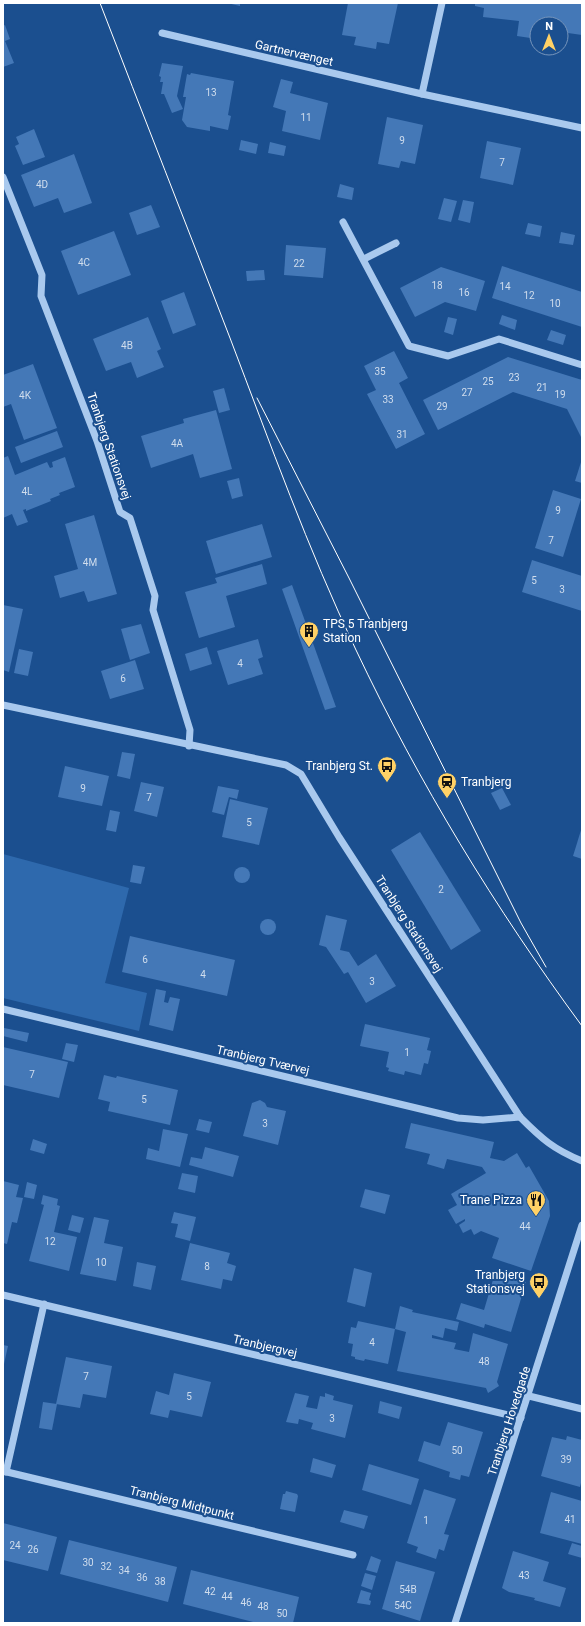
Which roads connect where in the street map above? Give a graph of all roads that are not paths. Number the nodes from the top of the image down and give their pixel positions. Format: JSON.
{"nodes":[{"id":1,"x":442,"y":3,"type":"edge"},
{"id":2,"x":162,"y":33,"type":"dead end"},
{"id":3,"x":422,"y":94,"type":"junction"},
{"id":4,"x":582,"y":128,"type":"edge"},
{"id":5,"x":3,"y":177,"type":"edge"},
{"id":6,"x":343,"y":222,"type":"dead end"},
{"id":7,"x":396,"y":243,"type":"dead end"},
{"id":8,"x":364,"y":259,"type":"junction"},
{"id":9,"x":582,"y":365,"type":"edge"},
{"id":10,"x":3,"y":705,"type":"edge"},
{"id":11,"x":190,"y":746,"type":"junction"},
{"id":12,"x":3,"y":1009,"type":"edge"},
{"id":13,"x":520,"y":1117,"type":"junction"},
{"id":14,"x":582,"y":1161,"type":"edge"},
{"id":15,"x":582,"y":1225,"type":"edge"},
{"id":16,"x":3,"y":1295,"type":"edge"},
{"id":17,"x":44,"y":1304,"type":"junction"},
{"id":18,"x":528,"y":1396,"type":"junction"},
{"id":19,"x":582,"y":1409,"type":"edge"},
{"id":20,"x":521,"y":1418,"type":"junction"},
{"id":21,"x":4,"y":1471,"type":"edge"},
{"id":22,"x":353,"y":1556,"type":"dead end"},
{"id":23,"x":455,"y":1623,"type":"edge"}],
"edges":[{"from":1,"to":3,"type":"street"},
{"from":2,"to":3,"type":"street","name":"Gartnervænget"},
{"from":3,"to":4,"type":"street","name":"Gartnervænget"},
{"from":5,"to":11,"type":"street","name":"Tranbjerg Stationsvej"},
{"from":6,"to":8,"type":"street"},
{"from":7,"to":8,"type":"street"},
{"from":8,"to":9,"type":"street"},
{"from":10,"to":11,"type":"street","name":"Tranbjerg Stationsvej"},
{"from":11,"to":13,"type":"street","name":"Tranbjerg Stationsvej"},
{"from":12,"to":13,"type":"street","name":"Tranbjerg Tværvej"},
{"from":13,"to":14,"type":"street","name":"Tranbjerg Stationsvej"},
{"from":15,"to":18,"type":"street","name":"Tranbjerg Hovedgade"},
{"from":16,"to":17,"type":"street","name":"Tranbjergvej"},
{"from":17,"to":20,"type":"street","name":"Tranbjergvej"},
{"from":17,"to":21,"type":"street","name":"Tranbjerg Midtpunkt"},
{"from":18,"to":19,"type":"street"},
{"from":18,"to":20,"type":"street","name":"Tranbjerg Hovedgade"},
{"from":20,"to":23,"type":"street","name":"Tranbjerg Hovedgade"},
{"from":21,"to":22,"type":"street","name":"Tranbjerg Midtpunkt"}]}
